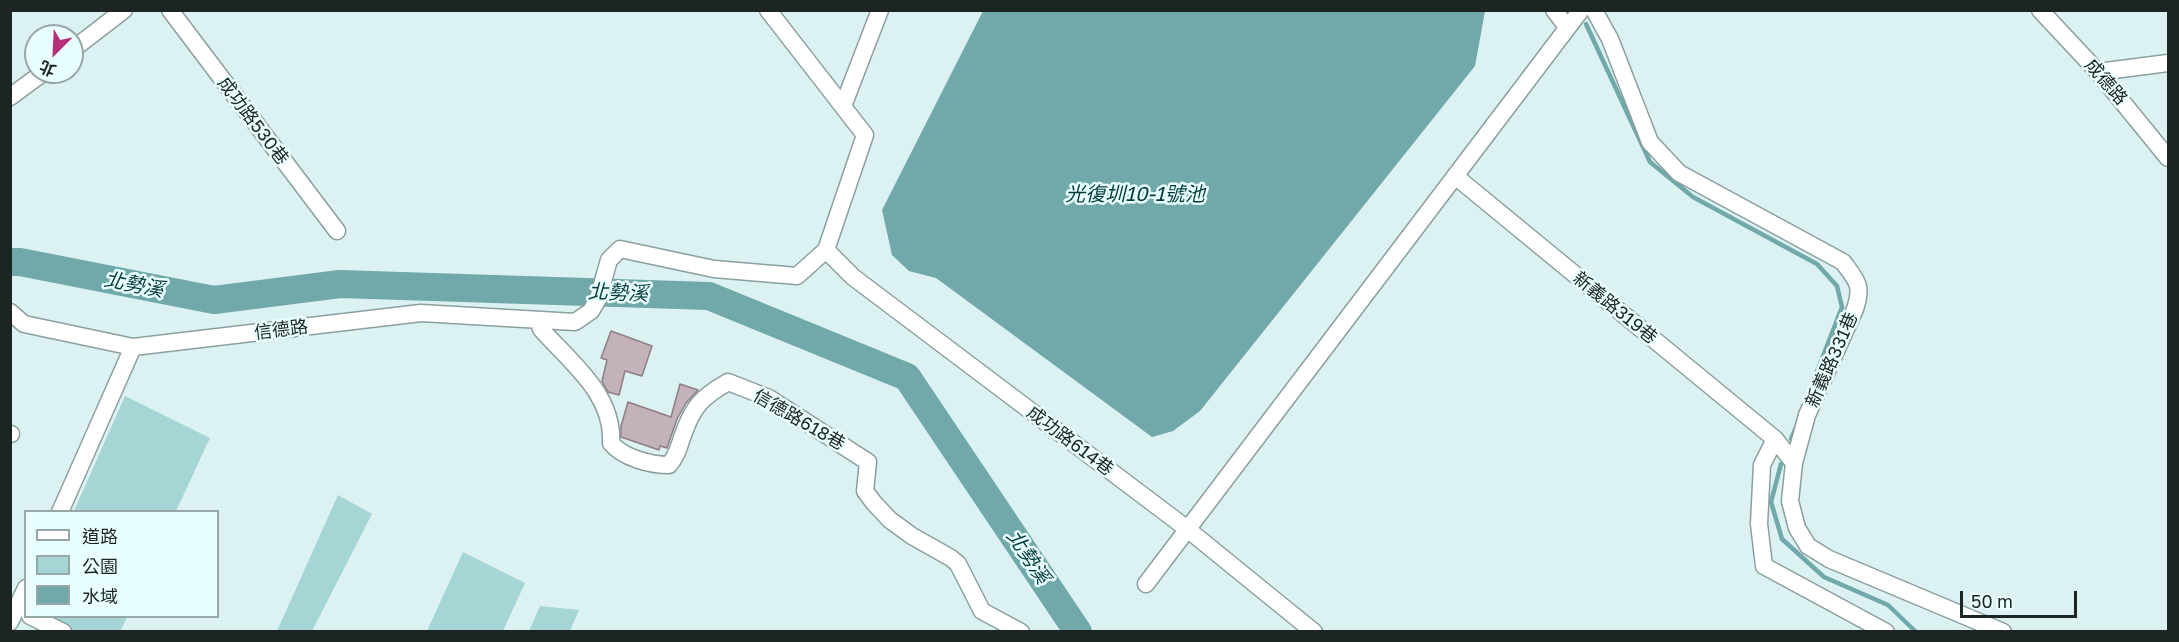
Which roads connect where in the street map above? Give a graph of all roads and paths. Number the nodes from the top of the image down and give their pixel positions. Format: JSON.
{"nodes":[{"id":1,"x":124,"y":10,"type":"edge"},
{"id":2,"x":170,"y":10,"type":"edge"},
{"id":3,"x":768,"y":10,"type":"edge"},
{"id":4,"x":880,"y":10,"type":"edge"},
{"id":5,"x":1554,"y":10,"type":"edge"},
{"id":6,"x":1581,"y":10,"type":"edge"},
{"id":7,"x":1594,"y":10,"type":"edge"},
{"id":8,"x":2044,"y":12,"type":"edge"},
{"id":9,"x":1567,"y":27,"type":"junction"},
{"id":10,"x":84,"y":41,"type":"edge"},
{"id":11,"x":2169,"y":63,"type":"edge"},
{"id":12,"x":2098,"y":72,"type":"junction"},
{"id":13,"x":28,"y":84,"type":"edge"},
{"id":14,"x":10,"y":97,"type":"edge"},
{"id":15,"x":843,"y":106,"type":"junction"},
{"id":16,"x":2169,"y":158,"type":"edge"},
{"id":17,"x":1455,"y":176,"type":"junction"},
{"id":18,"x":337,"y":231,"type":"dead end"},
{"id":19,"x":826,"y":250,"type":"junction"},
{"id":20,"x":10,"y":312,"type":"edge"},
{"id":21,"x":539,"y":321,"type":"junction"},
{"id":22,"x":133,"y":347,"type":"junction"},
{"id":23,"x":1776,"y":440,"type":"junction"},
{"id":24,"x":1794,"y":463,"type":"junction"},
{"id":25,"x":61,"y":510,"type":"edge"},
{"id":26,"x":1186,"y":528,"type":"junction"},
{"id":27,"x":1146,"y":584,"type":"dead end"},
{"id":28,"x":24,"y":595,"type":"edge"},
{"id":29,"x":19,"y":614,"type":"edge"},
{"id":30,"x":29,"y":618,"type":"edge"},
{"id":31,"x":63,"y":632,"type":"edge"},
{"id":32,"x":1021,"y":632,"type":"edge"},
{"id":33,"x":1314,"y":632,"type":"edge"},
{"id":34,"x":1886,"y":632,"type":"edge"},
{"id":35,"x":2003,"y":632,"type":"edge"}],
"edges":[{"from":1,"to":10,"type":"street"},
{"from":2,"to":18,"type":"street","name":"成功路530巷"},
{"from":3,"to":15,"type":"street"},
{"from":4,"to":15,"type":"street"},
{"from":5,"to":9,"type":"street"},
{"from":6,"to":9,"type":"street"},
{"from":7,"to":24,"type":"street","name":"新義路331巷"},
{"from":8,"to":12,"type":"street","name":"成德路"},
{"from":9,"to":17,"type":"street"},
{"from":11,"to":12,"type":"street"},
{"from":12,"to":16,"type":"street","name":"成德路"},
{"from":13,"to":14,"type":"street"},
{"from":15,"to":19,"type":"street"},
{"from":17,"to":23,"type":"street","name":"新義路319巷"},
{"from":17,"to":26,"type":"street"},
{"from":19,"to":21,"type":"street","name":"信德路"},
{"from":19,"to":26,"type":"street","name":"成功路614巷"},
{"from":20,"to":22,"type":"street","name":"信德路"},
{"from":21,"to":22,"type":"street","name":"信德路"},
{"from":21,"to":32,"type":"street","name":"信德路618巷"},
{"from":22,"to":25,"type":"street"},
{"from":23,"to":24,"type":"street","name":"新義路319巷"},
{"from":23,"to":34,"type":"street"},
{"from":24,"to":35,"type":"street","name":"新義路331巷"},
{"from":26,"to":27,"type":"street"},
{"from":26,"to":33,"type":"street","name":"成功路614巷"},
{"from":28,"to":29,"type":"street"},
{"from":30,"to":31,"type":"street"}]}
